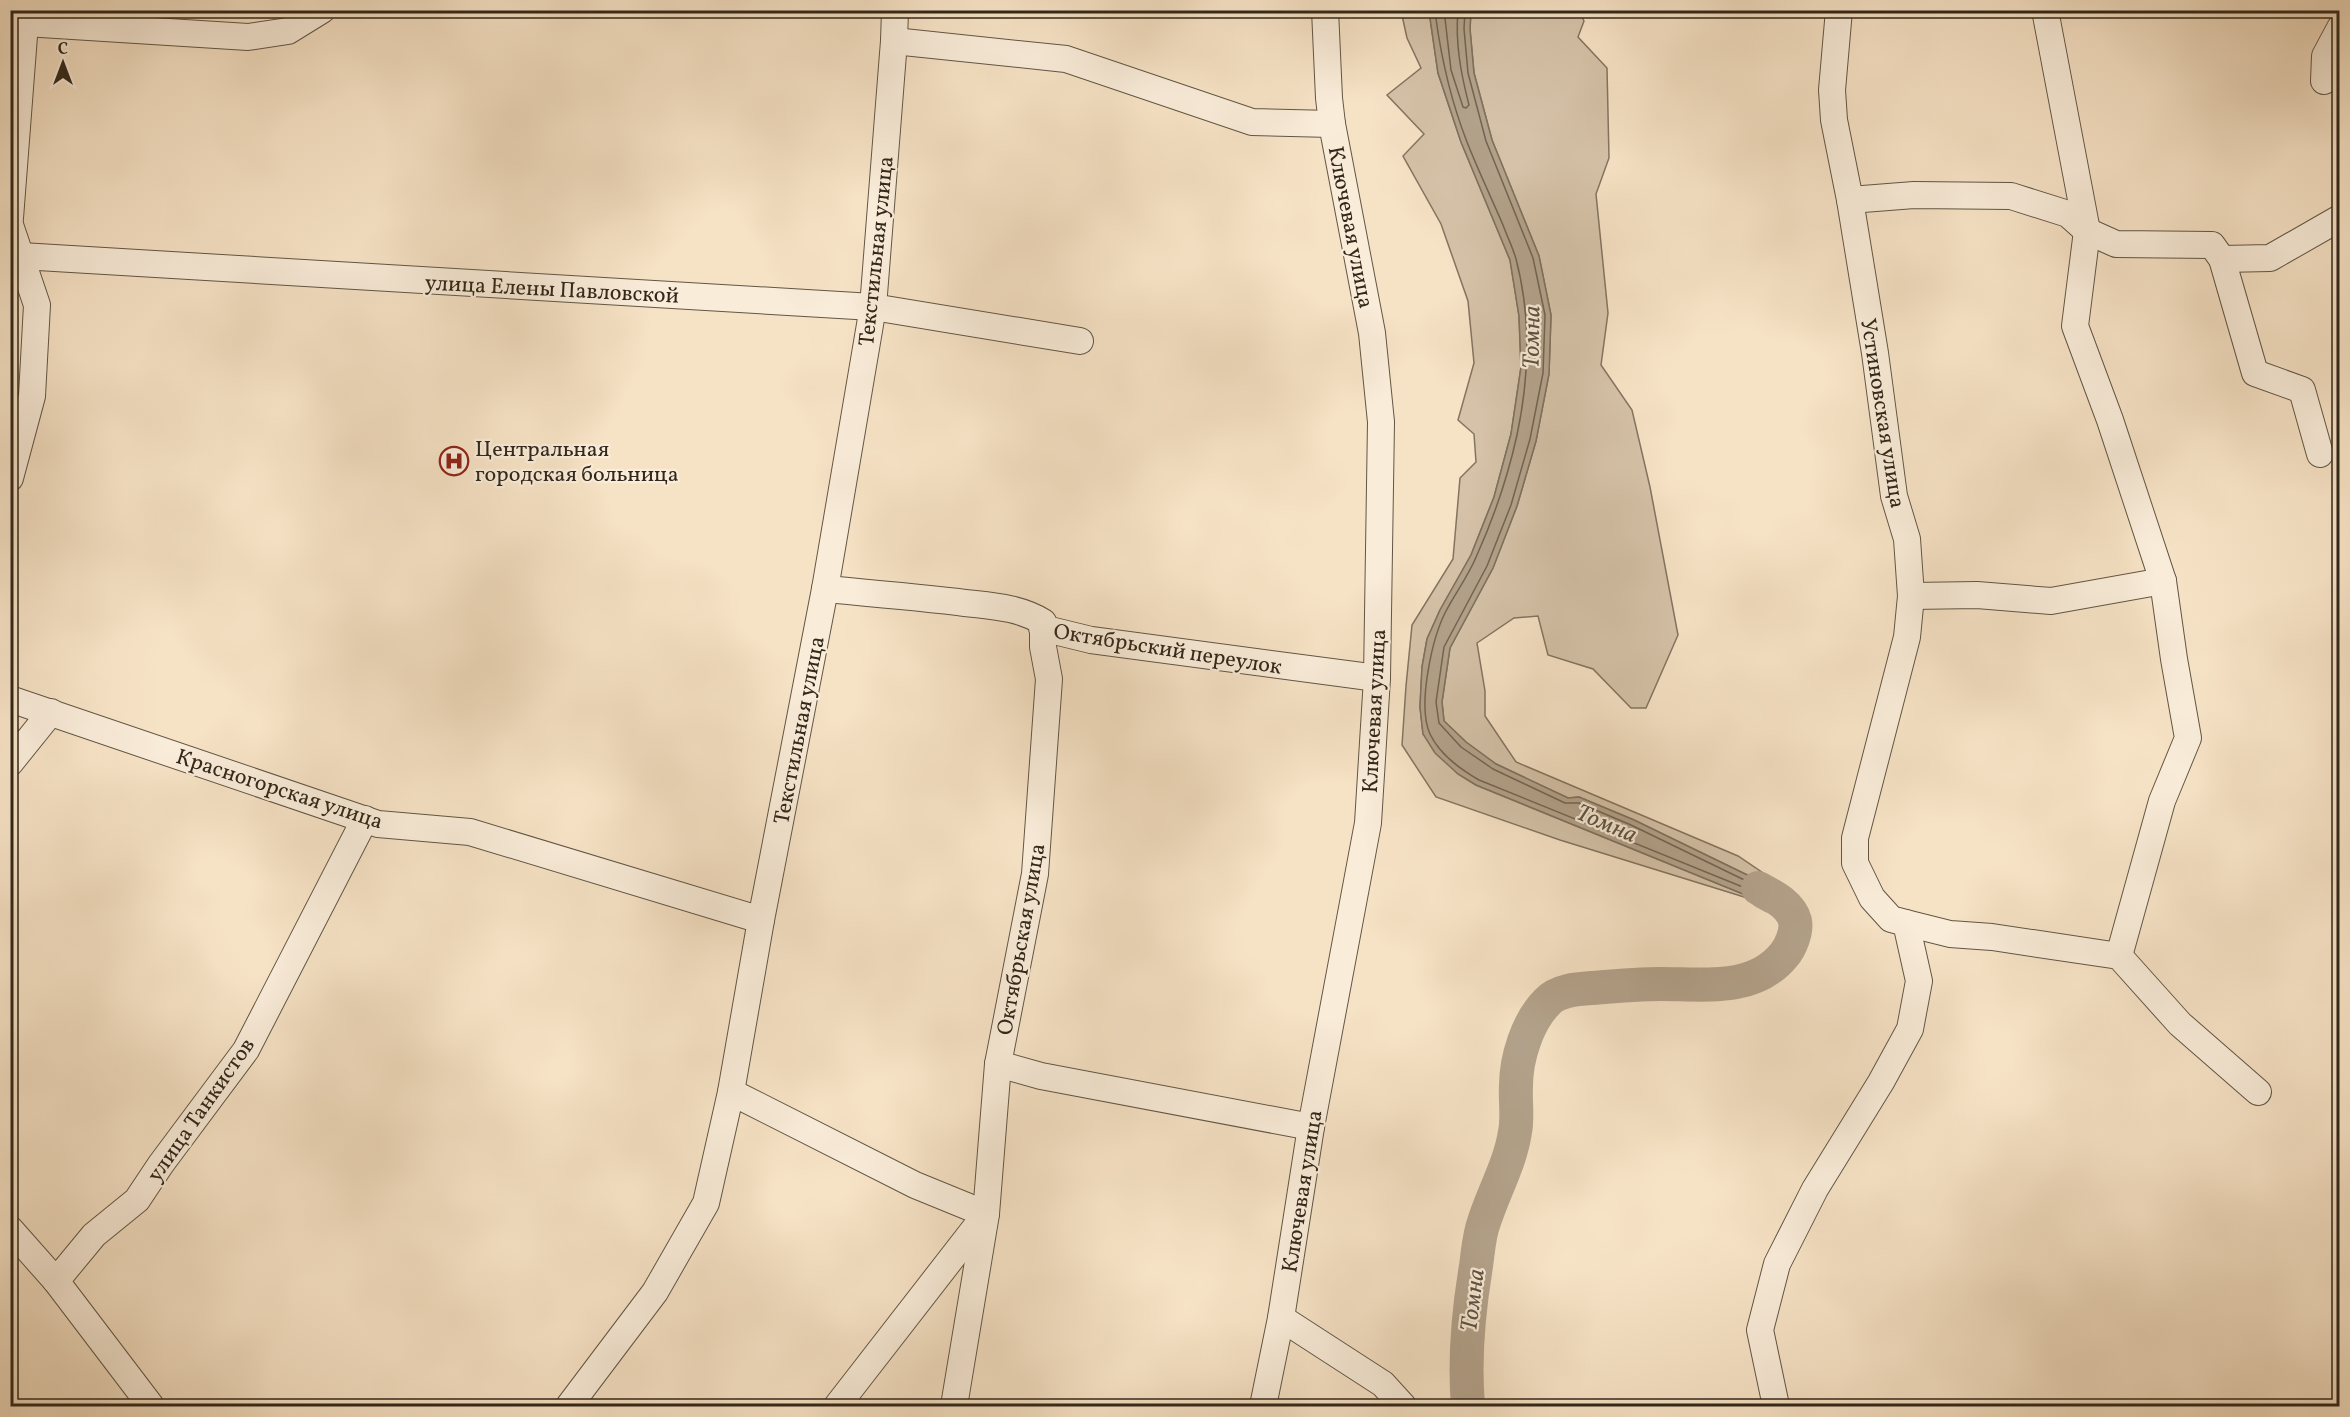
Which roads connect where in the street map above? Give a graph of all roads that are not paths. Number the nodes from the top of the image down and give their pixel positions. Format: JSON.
{"nodes":[{"id":1,"x":322,"y":10,"type":"edge"},
{"id":2,"x":895,"y":10,"type":"edge"},
{"id":3,"x":1324,"y":10,"type":"edge"},
{"id":4,"x":1839,"y":10,"type":"edge"},
{"id":5,"x":2045,"y":10,"type":"edge"},
{"id":6,"x":26,"y":17,"type":"edge"},
{"id":7,"x":2340,"y":28,"type":"edge"},
{"id":8,"x":894,"y":41,"type":"junction"},
{"id":9,"x":2324,"y":81,"type":"dead end"},
{"id":10,"x":1332,"y":124,"type":"junction"},
{"id":11,"x":1850,"y":200,"type":"junction"},
{"id":12,"x":10,"y":218,"type":"edge"},
{"id":13,"x":2340,"y":218,"type":"edge"},
{"id":14,"x":10,"y":225,"type":"edge"},
{"id":15,"x":2087,"y":231,"type":"junction"},
{"id":16,"x":21,"y":256,"type":"junction"},
{"id":17,"x":2222,"y":259,"type":"junction"},
{"id":18,"x":873,"y":307,"type":"junction"},
{"id":19,"x":1080,"y":341,"type":"dead end"},
{"id":20,"x":2320,"y":454,"type":"dead end"},
{"id":21,"x":10,"y":478,"type":"edge"},
{"id":22,"x":2163,"y":581,"type":"junction"},
{"id":23,"x":825,"y":589,"type":"junction"},
{"id":24,"x":1911,"y":596,"type":"junction"},
{"id":25,"x":1042,"y":628,"type":"junction"},
{"id":26,"x":1377,"y":678,"type":"junction"},
{"id":27,"x":10,"y":699,"type":"edge"},
{"id":28,"x":51,"y":712,"type":"junction"},
{"id":29,"x":10,"y":763,"type":"edge"},
{"id":30,"x":365,"y":819,"type":"junction"},
{"id":31,"x":761,"y":920,"type":"junction"},
{"id":32,"x":1906,"y":923,"type":"junction"},
{"id":33,"x":2119,"y":956,"type":"junction"},
{"id":34,"x":998,"y":1064,"type":"junction"},
{"id":35,"x":731,"y":1092,"type":"junction"},
{"id":36,"x":2258,"y":1092,"type":"dead end"},
{"id":37,"x":1311,"y":1127,"type":"junction"},
{"id":38,"x":986,"y":1214,"type":"junction"},
{"id":39,"x":10,"y":1229,"type":"edge"},
{"id":40,"x":56,"y":1281,"type":"junction"},
{"id":41,"x":1281,"y":1318,"type":"junction"},
{"id":42,"x":139,"y":1401,"type":"edge"},
{"id":43,"x":569,"y":1407,"type":"edge"},
{"id":44,"x":837,"y":1407,"type":"edge"},
{"id":45,"x":954,"y":1407,"type":"edge"},
{"id":46,"x":1263,"y":1407,"type":"edge"},
{"id":47,"x":1403,"y":1407,"type":"edge"},
{"id":48,"x":1776,"y":1407,"type":"edge"}],
"edges":[{"from":1,"to":6,"type":"street"},
{"from":2,"to":8,"type":"street","name":"Текстильная улица"},
{"from":3,"to":10,"type":"street","name":"Ключевая улица"},
{"from":4,"to":11,"type":"street","name":"Устиновская улица"},
{"from":5,"to":15,"type":"street"},
{"from":6,"to":12,"type":"street"},
{"from":7,"to":9,"type":"street"},
{"from":8,"to":10,"type":"street"},
{"from":8,"to":18,"type":"street","name":"Текстильная улица"},
{"from":10,"to":26,"type":"street","name":"Ключевая улица"},
{"from":11,"to":15,"type":"street"},
{"from":11,"to":24,"type":"street","name":"Устиновская улица"},
{"from":13,"to":17,"type":"street"},
{"from":14,"to":16,"type":"street"},
{"from":15,"to":17,"type":"street"},
{"from":15,"to":22,"type":"street"},
{"from":16,"to":18,"type":"street","name":"улица Елены Павловской"},
{"from":16,"to":21,"type":"street"},
{"from":17,"to":20,"type":"street"},
{"from":18,"to":19,"type":"street","name":"улица Елены Павловской"},
{"from":18,"to":23,"type":"street","name":"Текстильная улица"},
{"from":22,"to":24,"type":"street"},
{"from":22,"to":33,"type":"street"},
{"from":23,"to":25,"type":"street","name":"Октябрьский переулок"},
{"from":23,"to":31,"type":"street","name":"Текстильная улица"},
{"from":24,"to":32,"type":"street","name":"Устиновская улица"},
{"from":25,"to":26,"type":"street","name":"Октябрьский переулок"},
{"from":25,"to":34,"type":"street","name":"Октябрьская улица"},
{"from":26,"to":37,"type":"street","name":"Ключевая улица"},
{"from":27,"to":28,"type":"street","name":"Красногорская улица"},
{"from":28,"to":29,"type":"street"},
{"from":28,"to":30,"type":"street","name":"Красногорская улица"},
{"from":30,"to":31,"type":"street","name":"Красногорская улица"},
{"from":30,"to":40,"type":"street","name":"улица Танкистов"},
{"from":31,"to":35,"type":"street","name":"Текстильная улица"},
{"from":32,"to":33,"type":"street","name":"Устиновская улица"},
{"from":32,"to":48,"type":"street"},
{"from":33,"to":36,"type":"street"},
{"from":34,"to":37,"type":"street"},
{"from":34,"to":38,"type":"street","name":"Октябрьская улица"},
{"from":35,"to":38,"type":"street"},
{"from":35,"to":43,"type":"street","name":"Текстильная улица"},
{"from":37,"to":41,"type":"street","name":"Ключевая улица"},
{"from":38,"to":44,"type":"street"},
{"from":38,"to":45,"type":"street","name":"Октябрьская улица"},
{"from":39,"to":40,"type":"street"},
{"from":40,"to":42,"type":"street"},
{"from":41,"to":46,"type":"street","name":"Ключевая улица"},
{"from":41,"to":47,"type":"street"}]}
